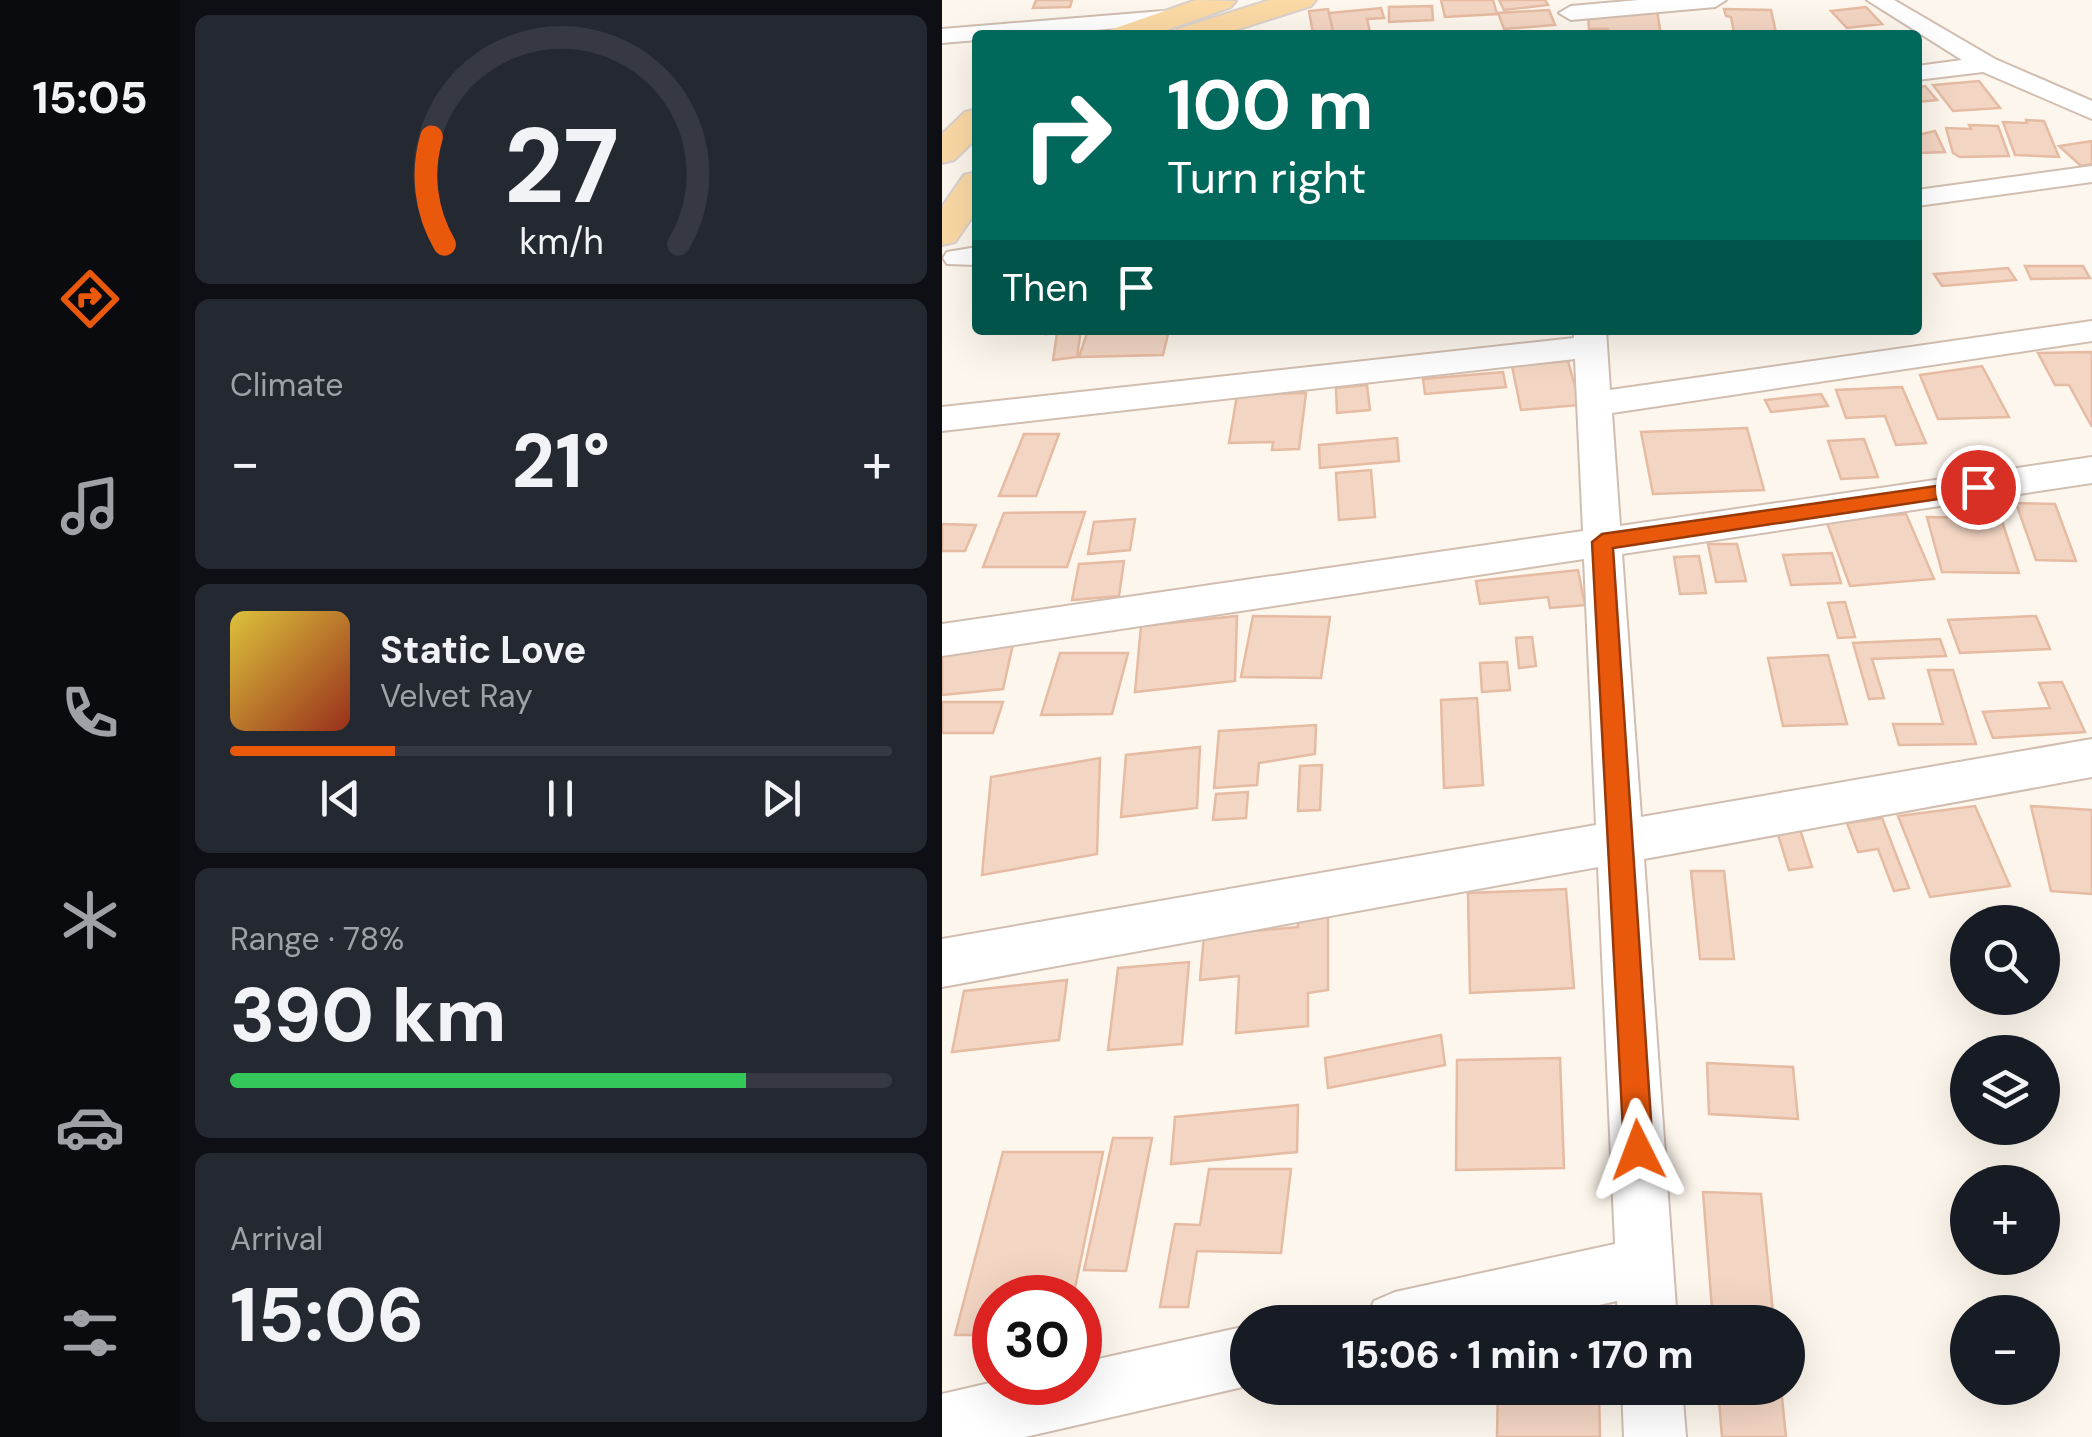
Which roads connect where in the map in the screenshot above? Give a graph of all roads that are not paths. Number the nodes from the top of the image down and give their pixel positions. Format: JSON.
{"nodes":[{"id":1,"x":1224,"y":0,"type":"edge"},
{"id":2,"x":1301,"y":0,"type":"edge"},
{"id":3,"x":1715,"y":0,"type":"edge"},
{"id":4,"x":1878,"y":0,"type":"edge"},
{"id":5,"x":1571,"y":16,"type":"edge"},
{"id":6,"x":1176,"y":27,"type":"edge"},
{"id":7,"x":1098,"y":30,"type":"edge"},
{"id":8,"x":972,"y":35,"type":"edge"},
{"id":9,"x":942,"y":36,"type":"edge"},
{"id":10,"x":1986,"y":64,"type":"junction"},
{"id":11,"x":1922,"y":73,"type":"edge"},
{"id":12,"x":2092,"y":111,"type":"edge"},
{"id":13,"x":972,"y":123,"type":"edge"},
{"id":14,"x":942,"y":154,"type":"edge"},
{"id":15,"x":2092,"y":174,"type":"edge"},
{"id":16,"x":1922,"y":197,"type":"edge"},
{"id":17,"x":972,"y":201,"type":"edge"},
{"id":18,"x":959,"y":250,"type":"edge"},
{"id":19,"x":2092,"y":331,"type":"edge"},
{"id":20,"x":1591,"y":339,"type":"edge"},
{"id":21,"x":1594,"y":404,"type":"junction"},
{"id":22,"x":942,"y":420,"type":"edge"},
{"id":23,"x":2092,"y":470,"type":"edge"},
{"id":24,"x":1602,"y":542,"type":"junction"},
{"id":25,"x":942,"y":640,"type":"edge"},
{"id":26,"x":2092,"y":758,"type":"edge"},
{"id":27,"x":1620,"y":840,"type":"junction"},
{"id":28,"x":942,"y":963,"type":"edge"},
{"id":29,"x":1645,"y":1266,"type":"junction"},
{"id":30,"x":1472,"y":1305,"type":"edge"},
{"id":31,"x":1647,"y":1305,"type":"edge"},
{"id":32,"x":1230,"y":1360,"type":"edge"},
{"id":33,"x":1653,"y":1405,"type":"edge"},
{"id":34,"x":942,"y":1425,"type":"edge"},
{"id":35,"x":1655,"y":1437,"type":"edge"}],
"edges":[{"from":1,"to":6,"type":"main road"},
{"from":2,"to":6,"type":"main road"},
{"from":3,"to":5,"type":"street"},
{"from":4,"to":10,"type":"street"},
{"from":6,"to":7,"type":"street"},
{"from":8,"to":9,"type":"street"},
{"from":10,"to":11,"type":"street"},
{"from":10,"to":12,"type":"street"},
{"from":13,"to":14,"type":"main road"},
{"from":15,"to":16,"type":"street"},
{"from":17,"to":18,"type":"main road"},
{"from":19,"to":21,"type":"street"},
{"from":20,"to":21,"type":"street"},
{"from":20,"to":22,"type":"street"},
{"from":21,"to":24,"type":"street"},
{"from":23,"to":24,"type":"street"},
{"from":24,"to":25,"type":"street"},
{"from":24,"to":27,"type":"street"},
{"from":26,"to":27,"type":"street"},
{"from":27,"to":28,"type":"street"},
{"from":27,"to":29,"type":"street"},
{"from":29,"to":30,"type":"street"},
{"from":29,"to":31,"type":"street"},
{"from":32,"to":34,"type":"street"},
{"from":33,"to":35,"type":"street"}]}
